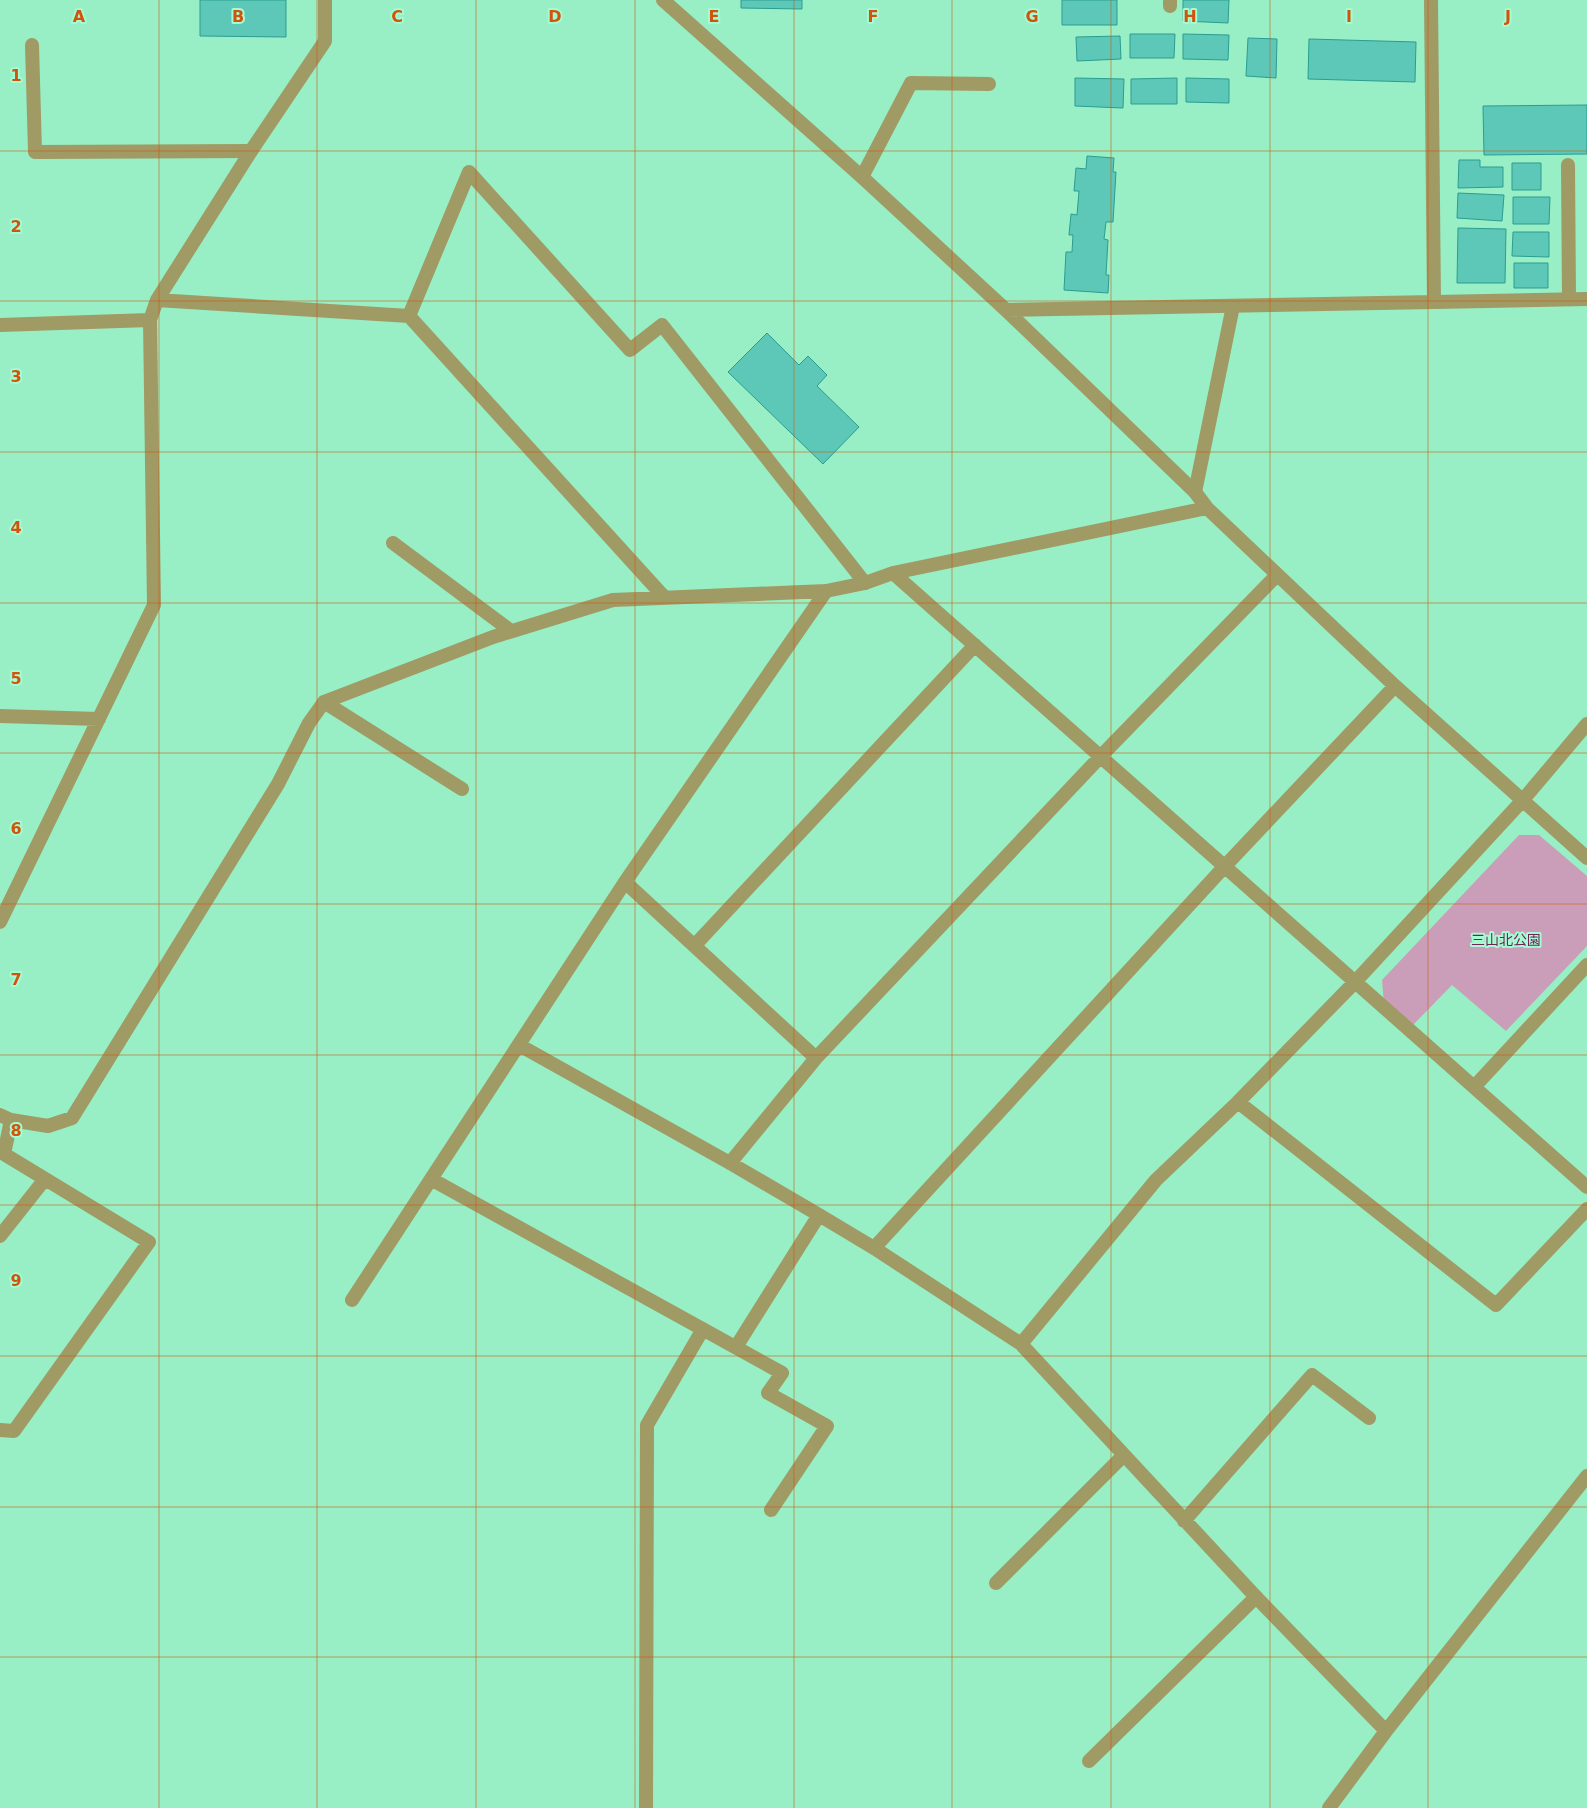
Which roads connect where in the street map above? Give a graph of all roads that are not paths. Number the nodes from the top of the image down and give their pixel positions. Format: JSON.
{"nodes":[{"id":1,"x":325,"y":0,"type":"edge"},
{"id":2,"x":663,"y":0,"type":"edge"},
{"id":3,"x":1431,"y":0,"type":"edge"},
{"id":4,"x":32,"y":45,"type":"dead end"},
{"id":5,"x":989,"y":84,"type":"dead end"},
{"id":6,"x":251,"y":152,"type":"junction"},
{"id":7,"x":1568,"y":166,"type":"dead end"},
{"id":8,"x":862,"y":177,"type":"junction"},
{"id":9,"x":1569,"y":299,"type":"junction"},
{"id":10,"x":1587,"y":299,"type":"edge"},
{"id":11,"x":157,"y":300,"type":"junction"},
{"id":12,"x":1434,"y":302,"type":"junction"},
{"id":13,"x":1233,"y":306,"type":"junction"},
{"id":14,"x":1006,"y":310,"type":"junction"},
{"id":15,"x":409,"y":316,"type":"junction"},
{"id":16,"x":150,"y":320,"type":"junction"},
{"id":17,"x":0,"y":325,"type":"edge"},
{"id":18,"x":1194,"y":492,"type":"junction"},
{"id":19,"x":1207,"y":508,"type":"junction"},
{"id":20,"x":393,"y":543,"type":"dead end"},
{"id":21,"x":893,"y":573,"type":"junction"},
{"id":22,"x":1277,"y":574,"type":"junction"},
{"id":23,"x":865,"y":583,"type":"junction"},
{"id":24,"x":826,"y":591,"type":"junction"},
{"id":25,"x":665,"y":598,"type":"junction"},
{"id":26,"x":510,"y":631,"type":"junction"},
{"id":27,"x":975,"y":645,"type":"junction"},
{"id":28,"x":1396,"y":686,"type":"junction"},
{"id":29,"x":324,"y":702,"type":"junction"},
{"id":30,"x":0,"y":716,"type":"edge"},
{"id":31,"x":99,"y":719,"type":"junction"},
{"id":32,"x":1587,"y":724,"type":"edge"},
{"id":33,"x":1100,"y":756,"type":"junction"},
{"id":34,"x":462,"y":789,"type":"dead end"},
{"id":35,"x":1522,"y":801,"type":"junction"},
{"id":36,"x":1587,"y":858,"type":"edge"},
{"id":37,"x":1225,"y":866,"type":"junction"},
{"id":38,"x":625,"y":882,"type":"junction"},
{"id":39,"x":0,"y":922,"type":"edge"},
{"id":40,"x":696,"y":945,"type":"junction"},
{"id":41,"x":1587,"y":965,"type":"edge"},
{"id":42,"x":1355,"y":982,"type":"junction"},
{"id":43,"x":519,"y":1045,"type":"junction"},
{"id":44,"x":816,"y":1058,"type":"junction"},
{"id":45,"x":1474,"y":1087,"type":"junction"},
{"id":46,"x":1238,"y":1102,"type":"junction"},
{"id":47,"x":6,"y":1118,"type":"edge"},
{"id":48,"x":0,"y":1130,"type":"edge"},
{"id":49,"x":730,"y":1162,"type":"junction"},
{"id":50,"x":45,"y":1178,"type":"junction"},
{"id":51,"x":431,"y":1179,"type":"junction"},
{"id":52,"x":1587,"y":1187,"type":"edge"},
{"id":53,"x":1587,"y":1209,"type":"edge"},
{"id":54,"x":819,"y":1215,"type":"junction"},
{"id":55,"x":0,"y":1236,"type":"edge"},
{"id":56,"x":874,"y":1248,"type":"junction"},
{"id":57,"x":352,"y":1300,"type":"dead end"},
{"id":58,"x":703,"y":1329,"type":"junction"},
{"id":59,"x":1021,"y":1344,"type":"junction"},
{"id":60,"x":736,"y":1347,"type":"junction"},
{"id":61,"x":1369,"y":1418,"type":"dead end"},
{"id":62,"x":0,"y":1430,"type":"edge"},
{"id":63,"x":1123,"y":1456,"type":"junction"},
{"id":64,"x":1587,"y":1476,"type":"edge"},
{"id":65,"x":771,"y":1510,"type":"dead end"},
{"id":66,"x":1184,"y":1521,"type":"junction"},
{"id":67,"x":996,"y":1583,"type":"dead end"},
{"id":68,"x":1256,"y":1598,"type":"junction"},
{"id":69,"x":1386,"y":1731,"type":"junction"},
{"id":70,"x":1089,"y":1761,"type":"dead end"},
{"id":71,"x":1334,"y":1806,"type":"edge"},
{"id":72,"x":646,"y":1808,"type":"edge"}],
"edges":[{"from":1,"to":6,"type":"street"},
{"from":2,"to":8,"type":"street"},
{"from":3,"to":12,"type":"street"},
{"from":4,"to":6,"type":"street"},
{"from":5,"to":8,"type":"street"},
{"from":6,"to":11,"type":"street"},
{"from":7,"to":9,"type":"street"},
{"from":8,"to":14,"type":"street"},
{"from":9,"to":10,"type":"street"},
{"from":9,"to":12,"type":"street"},
{"from":11,"to":15,"type":"street"},
{"from":11,"to":16,"type":"street"},
{"from":12,"to":13,"type":"street"},
{"from":13,"to":14,"type":"street"},
{"from":13,"to":18,"type":"street"},
{"from":14,"to":18,"type":"street"},
{"from":15,"to":23,"type":"street"},
{"from":15,"to":25,"type":"street"},
{"from":16,"to":17,"type":"street"},
{"from":16,"to":31,"type":"street"},
{"from":18,"to":19,"type":"street"},
{"from":19,"to":21,"type":"street"},
{"from":19,"to":22,"type":"street"},
{"from":20,"to":26,"type":"street"},
{"from":21,"to":23,"type":"street"},
{"from":21,"to":27,"type":"street"},
{"from":22,"to":28,"type":"street"},
{"from":22,"to":33,"type":"street"},
{"from":23,"to":24,"type":"street"},
{"from":24,"to":25,"type":"street"},
{"from":24,"to":38,"type":"street"},
{"from":25,"to":26,"type":"street"},
{"from":26,"to":29,"type":"street"},
{"from":27,"to":33,"type":"street"},
{"from":27,"to":40,"type":"street"},
{"from":28,"to":35,"type":"street"},
{"from":28,"to":37,"type":"street"},
{"from":29,"to":34,"type":"street"},
{"from":29,"to":47,"type":"street"},
{"from":30,"to":31,"type":"street"},
{"from":31,"to":39,"type":"street"},
{"from":32,"to":35,"type":"street"},
{"from":33,"to":37,"type":"street"},
{"from":33,"to":44,"type":"street"},
{"from":35,"to":36,"type":"street"},
{"from":35,"to":42,"type":"street"},
{"from":37,"to":42,"type":"street"},
{"from":37,"to":56,"type":"street"},
{"from":38,"to":40,"type":"street"},
{"from":38,"to":43,"type":"street"},
{"from":40,"to":44,"type":"street"},
{"from":41,"to":45,"type":"street"},
{"from":42,"to":45,"type":"street"},
{"from":42,"to":46,"type":"street"},
{"from":43,"to":49,"type":"street"},
{"from":43,"to":51,"type":"street"},
{"from":44,"to":49,"type":"street"},
{"from":45,"to":52,"type":"street"},
{"from":46,"to":53,"type":"street"},
{"from":46,"to":59,"type":"street"},
{"from":47,"to":48,"type":"street"},
{"from":47,"to":50,"type":"street"},
{"from":49,"to":54,"type":"street"},
{"from":50,"to":55,"type":"street"},
{"from":50,"to":62,"type":"street"},
{"from":51,"to":57,"type":"street"},
{"from":51,"to":58,"type":"street"},
{"from":54,"to":56,"type":"street"},
{"from":54,"to":60,"type":"street"},
{"from":56,"to":59,"type":"street"},
{"from":58,"to":60,"type":"street"},
{"from":58,"to":72,"type":"street"},
{"from":59,"to":63,"type":"street"},
{"from":60,"to":65,"type":"street"},
{"from":61,"to":66,"type":"street"},
{"from":63,"to":66,"type":"street"},
{"from":63,"to":67,"type":"street"},
{"from":64,"to":69,"type":"street"},
{"from":66,"to":68,"type":"street"},
{"from":68,"to":69,"type":"street"},
{"from":68,"to":70,"type":"street"},
{"from":69,"to":71,"type":"street"}]}
